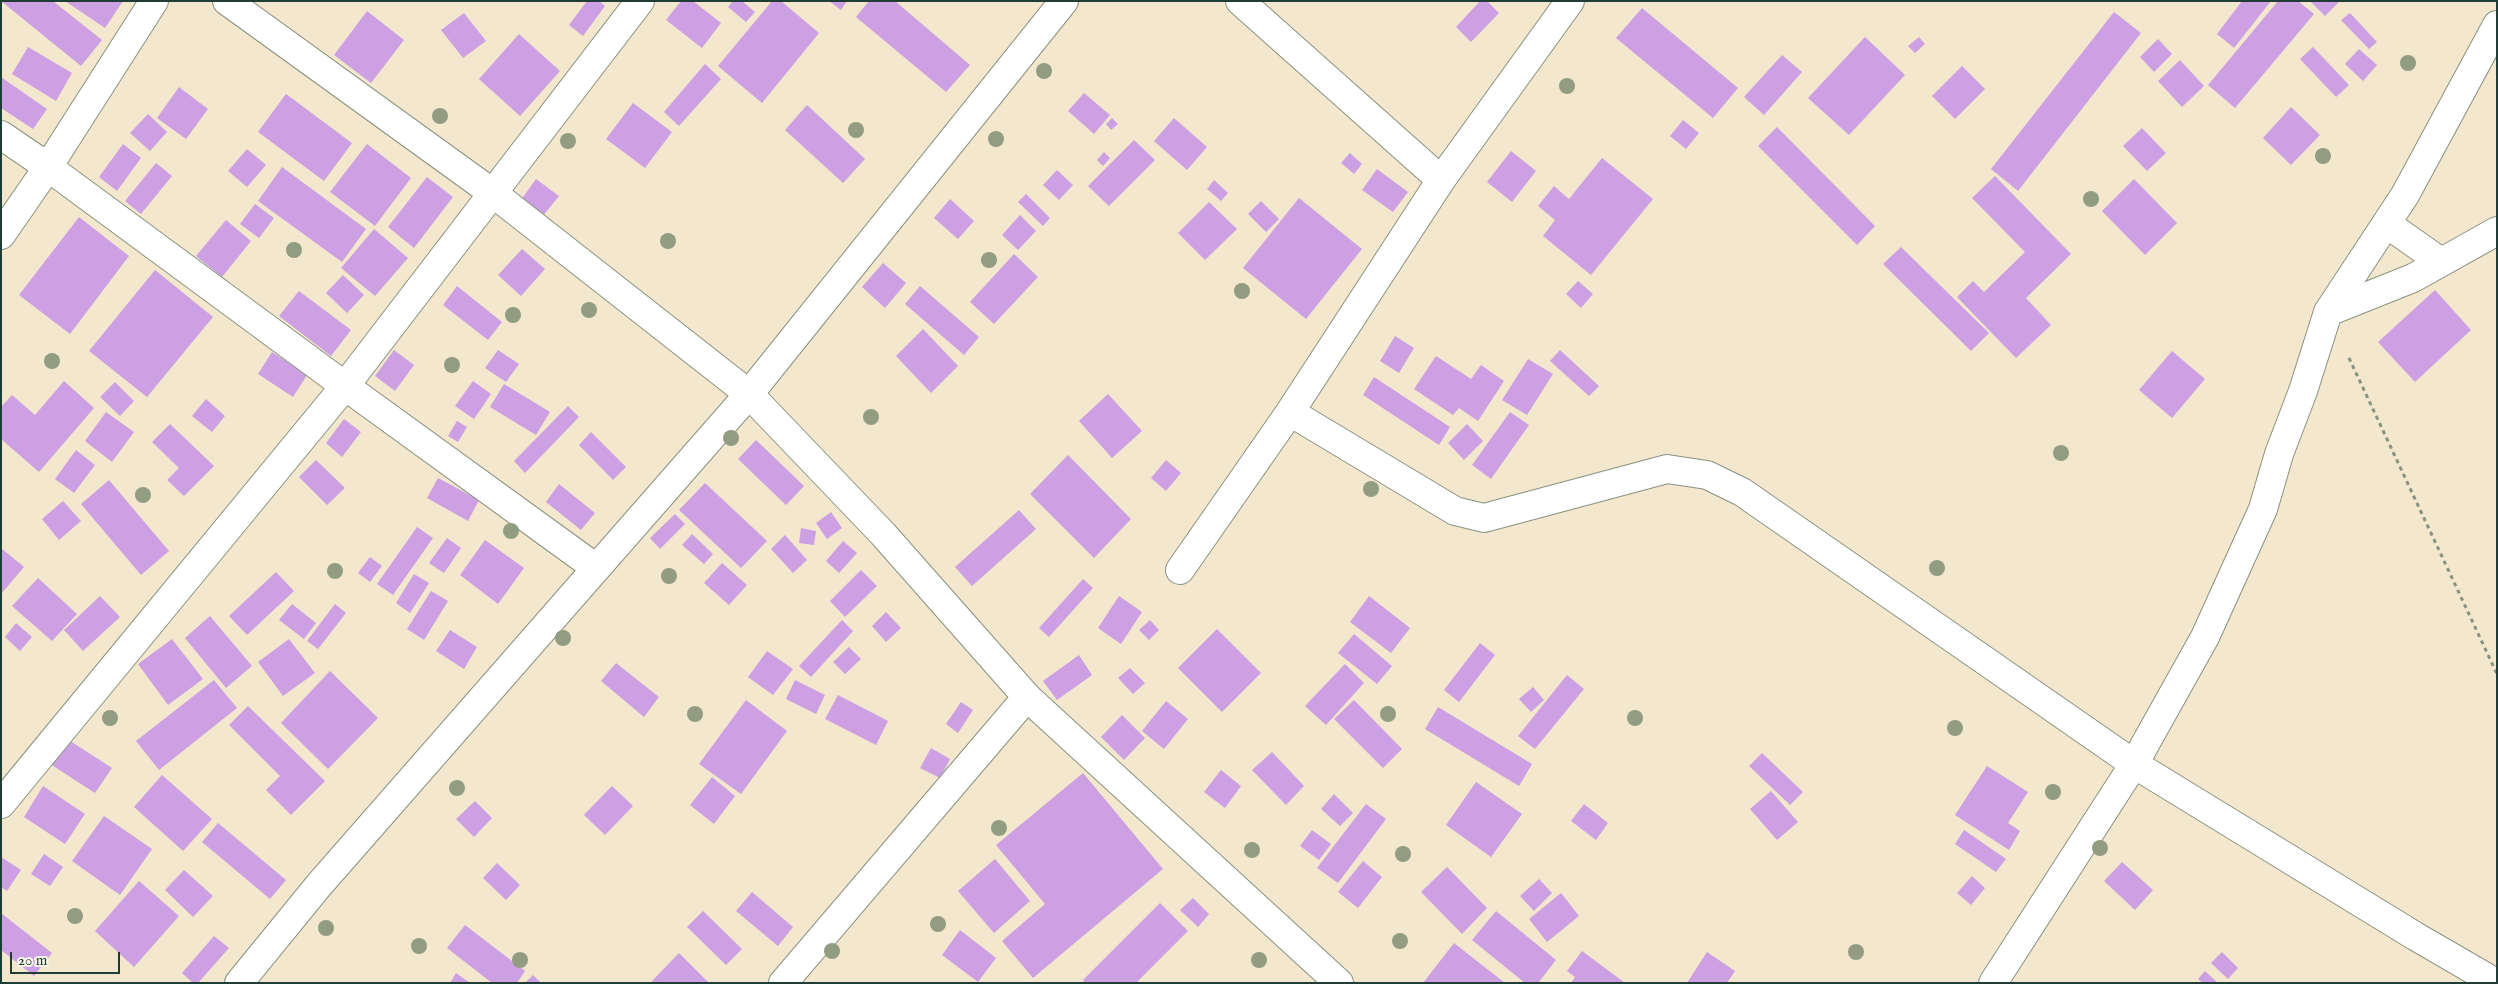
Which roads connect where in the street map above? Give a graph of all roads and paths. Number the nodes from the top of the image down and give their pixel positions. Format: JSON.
{"nodes":[{"id":1,"x":154,"y":1,"type":"edge"},
{"id":2,"x":227,"y":1,"type":"edge"},
{"id":3,"x":640,"y":1,"type":"edge"},
{"id":4,"x":1064,"y":1,"type":"edge"},
{"id":5,"x":1240,"y":1,"type":"edge"},
{"id":6,"x":1570,"y":1,"type":"edge"},
{"id":7,"x":2497,"y":25,"type":"edge"},
{"id":8,"x":1,"y":135,"type":"edge"},
{"id":9,"x":48,"y":167,"type":"junction"},
{"id":10,"x":1441,"y":180,"type":"junction"},
{"id":11,"x":494,"y":194,"type":"junction"},
{"id":12,"x":2387,"y":224,"type":"junction"},
{"id":13,"x":2497,"y":231,"type":"edge"},
{"id":14,"x":1,"y":235,"type":"edge"},
{"id":15,"x":2441,"y":262,"type":"junction"},
{"id":16,"x":2328,"y":312,"type":"junction"},
{"id":17,"x":2349,"y":357,"type":"dead end"},
{"id":18,"x":345,"y":386,"type":"junction"},
{"id":19,"x":749,"y":394,"type":"junction"},
{"id":20,"x":1290,"y":412,"type":"junction"},
{"id":21,"x":596,"y":568,"type":"junction"},
{"id":22,"x":1180,"y":570,"type":"dead end"},
{"id":23,"x":2497,"y":674,"type":"edge"},
{"id":24,"x":1027,"y":696,"type":"junction"},
{"id":25,"x":2134,"y":764,"type":"junction"},
{"id":26,"x":1,"y":804,"type":"edge"},
{"id":27,"x":239,"y":983,"type":"edge"},
{"id":28,"x":784,"y":983,"type":"edge"},
{"id":29,"x":1339,"y":983,"type":"edge"},
{"id":30,"x":1993,"y":983,"type":"edge"},
{"id":31,"x":2496,"y":983,"type":"edge"}],
"edges":[{"from":1,"to":9,"type":"street"},
{"from":2,"to":11,"type":"street"},
{"from":3,"to":11,"type":"street"},
{"from":4,"to":19,"type":"street"},
{"from":5,"to":10,"type":"street"},
{"from":6,"to":10,"type":"street"},
{"from":7,"to":12,"type":"street"},
{"from":8,"to":9,"type":"street"},
{"from":9,"to":14,"type":"street"},
{"from":9,"to":18,"type":"street"},
{"from":10,"to":20,"type":"street"},
{"from":11,"to":18,"type":"street"},
{"from":11,"to":19,"type":"street"},
{"from":12,"to":15,"type":"street"},
{"from":12,"to":16,"type":"street"},
{"from":13,"to":15,"type":"street"},
{"from":15,"to":16,"type":"street"},
{"from":16,"to":25,"type":"street"},
{"from":17,"to":23,"type":"path"},
{"from":18,"to":21,"type":"street"},
{"from":18,"to":26,"type":"street"},
{"from":19,"to":21,"type":"street"},
{"from":19,"to":24,"type":"street"},
{"from":20,"to":22,"type":"street"},
{"from":20,"to":25,"type":"street"},
{"from":21,"to":27,"type":"street"},
{"from":24,"to":28,"type":"street"},
{"from":24,"to":29,"type":"street"},
{"from":25,"to":30,"type":"street"},
{"from":25,"to":31,"type":"street"}]}
